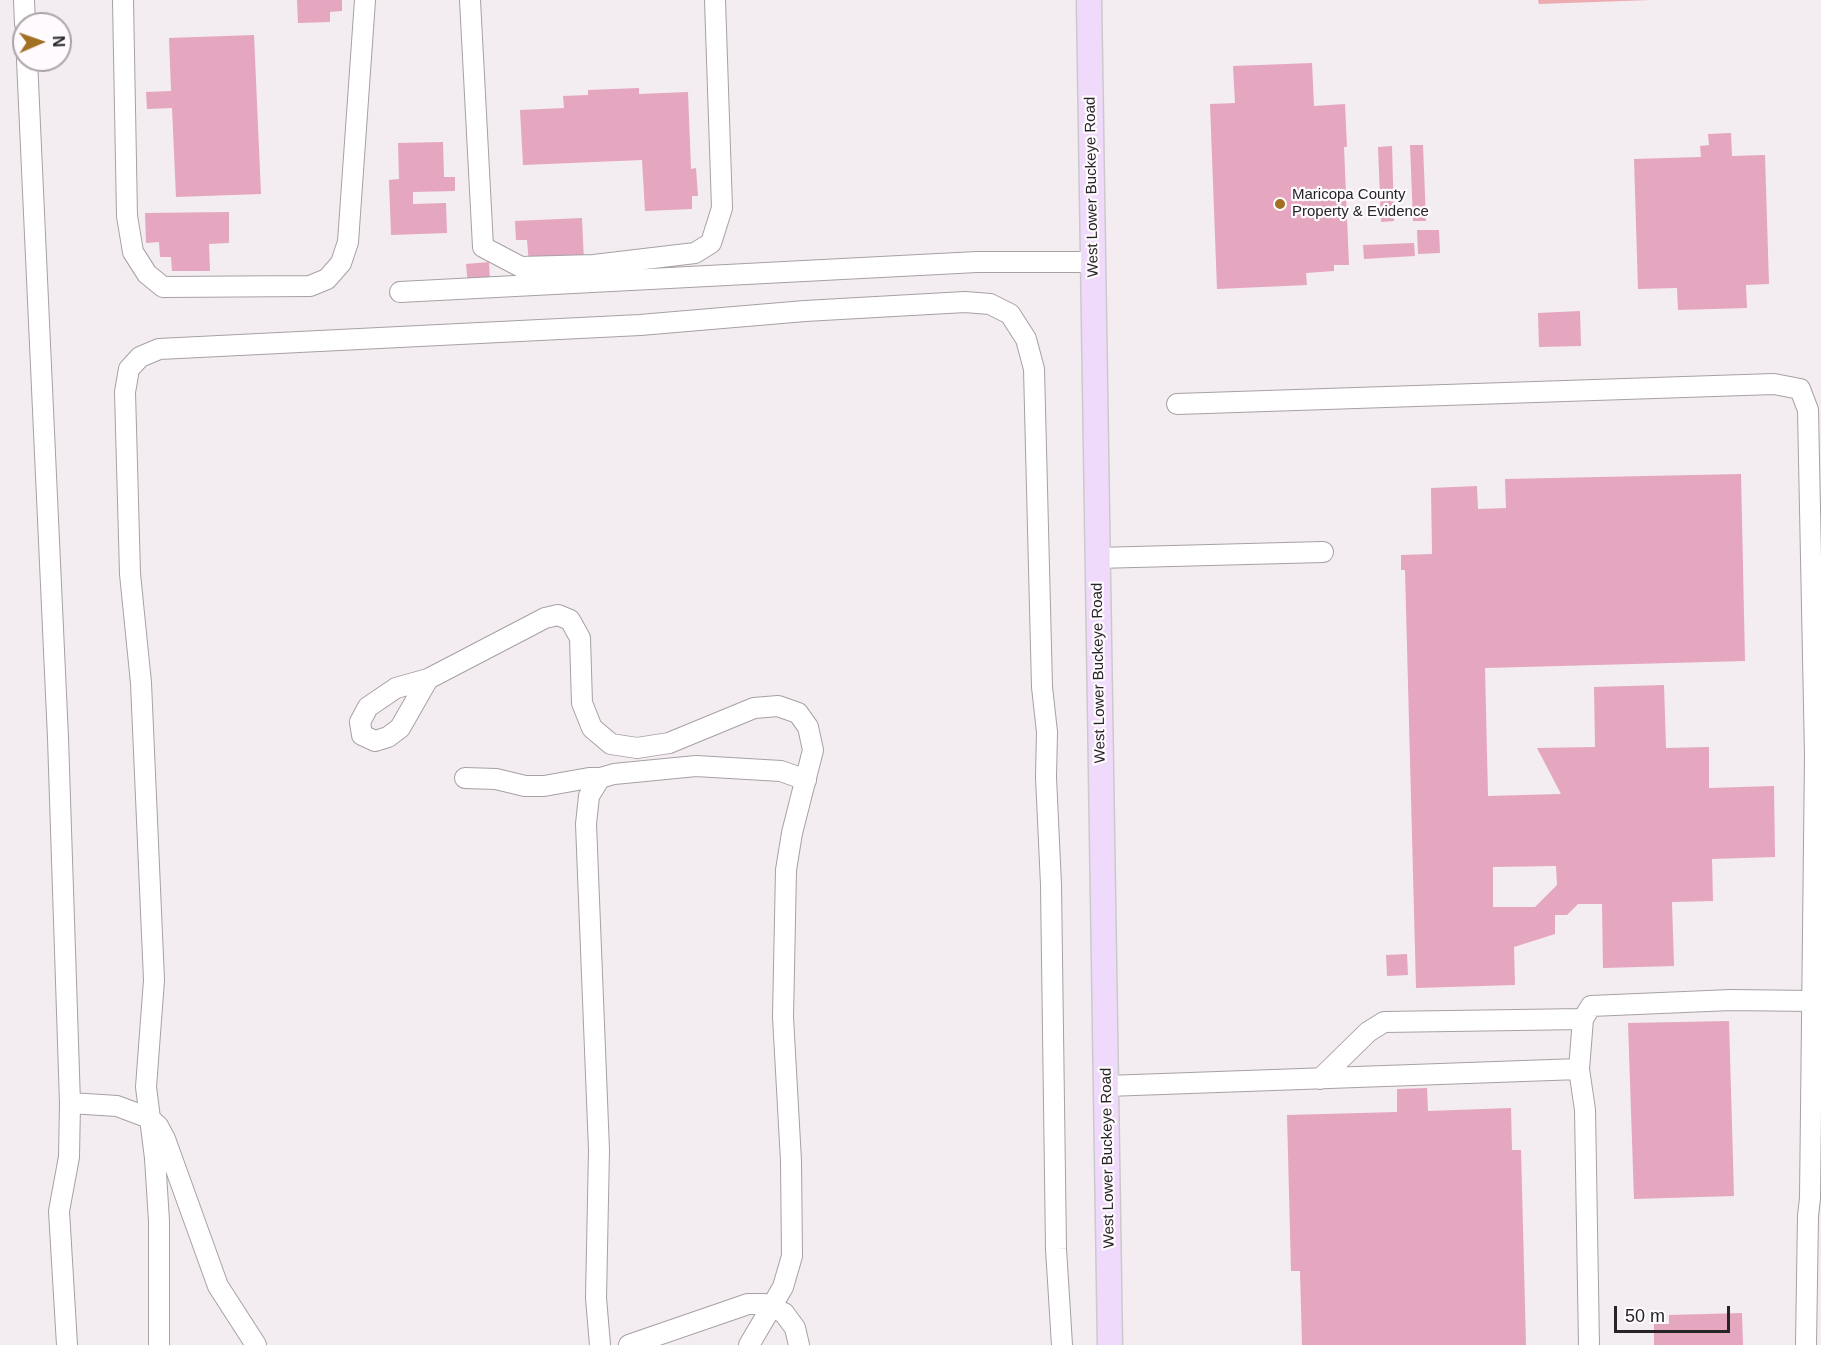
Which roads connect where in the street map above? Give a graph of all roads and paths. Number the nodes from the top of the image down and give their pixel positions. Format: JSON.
{"nodes":[{"id":1,"x":123,"y":0,"type":"edge"},
{"id":2,"x":365,"y":0,"type":"edge"},
{"id":3,"x":470,"y":0,"type":"edge"},
{"id":4,"x":715,"y":0,"type":"edge"},
{"id":5,"x":1089,"y":0,"type":"edge"},
{"id":6,"x":28,"y":72,"type":"edge"},
{"id":7,"x":1093,"y":262,"type":"junction"},
{"id":8,"x":400,"y":292,"type":"dead end"},
{"id":9,"x":1177,"y":404,"type":"dead end"},
{"id":10,"x":1323,"y":552,"type":"dead end"},
{"id":11,"x":1097,"y":558,"type":"junction"},
{"id":12,"x":428,"y":679,"type":"dead end"},
{"id":13,"x":465,"y":778,"type":"dead end"},
{"id":14,"x":600,"y":778,"type":"junction"},
{"id":15,"x":806,"y":780,"type":"junction"},
{"id":16,"x":1812,"y":1000,"type":"junction"},
{"id":17,"x":1583,"y":1019,"type":"junction"},
{"id":18,"x":1579,"y":1069,"type":"junction"},
{"id":19,"x":1320,"y":1079,"type":"junction"},
{"id":20,"x":1107,"y":1086,"type":"junction"},
{"id":21,"x":70,"y":1103,"type":"junction"},
{"id":22,"x":149,"y":1118,"type":"junction"},
{"id":23,"x":771,"y":1307,"type":"junction"},
{"id":24,"x":68,"y":1345,"type":"edge"},
{"id":25,"x":159,"y":1345,"type":"edge"},
{"id":26,"x":256,"y":1345,"type":"edge"},
{"id":27,"x":600,"y":1345,"type":"edge"},
{"id":28,"x":629,"y":1345,"type":"edge"},
{"id":29,"x":749,"y":1345,"type":"edge"},
{"id":30,"x":799,"y":1345,"type":"edge"},
{"id":31,"x":1062,"y":1345,"type":"edge"},
{"id":32,"x":1110,"y":1345,"type":"edge"},
{"id":33,"x":1589,"y":1345,"type":"edge"},
{"id":34,"x":1806,"y":1345,"type":"edge"}],
"edges":[{"from":1,"to":2,"type":"lane"},
{"from":3,"to":4,"type":"lane"},
{"from":5,"to":7,"type":"main road","name":"West Lower Buckeye Road"},
{"from":6,"to":21,"type":"lane"},
{"from":7,"to":8,"type":"lane"},
{"from":7,"to":11,"type":"main road","name":"West Lower Buckeye Road"},
{"from":9,"to":16,"type":"lane"},
{"from":10,"to":11,"type":"lane"},
{"from":11,"to":20,"type":"main road","name":"West Lower Buckeye Road"},
{"from":12,"to":15,"type":"lane"},
{"from":13,"to":14,"type":"lane"},
{"from":14,"to":15,"type":"lane"},
{"from":14,"to":27,"type":"lane"},
{"from":15,"to":23,"type":"lane"},
{"from":16,"to":17,"type":"lane"},
{"from":16,"to":34,"type":"lane"},
{"from":17,"to":18,"type":"lane"},
{"from":17,"to":19,"type":"lane"},
{"from":18,"to":19,"type":"lane"},
{"from":18,"to":33,"type":"lane"},
{"from":19,"to":20,"type":"lane"},
{"from":20,"to":32,"type":"main road","name":"West Lower Buckeye Road"},
{"from":21,"to":22,"type":"lane"},
{"from":21,"to":24,"type":"lane"},
{"from":22,"to":25,"type":"lane"},
{"from":22,"to":26,"type":"lane"},
{"from":22,"to":31,"type":"lane"},
{"from":23,"to":28,"type":"lane"},
{"from":23,"to":29,"type":"lane"},
{"from":23,"to":30,"type":"lane"}]}
